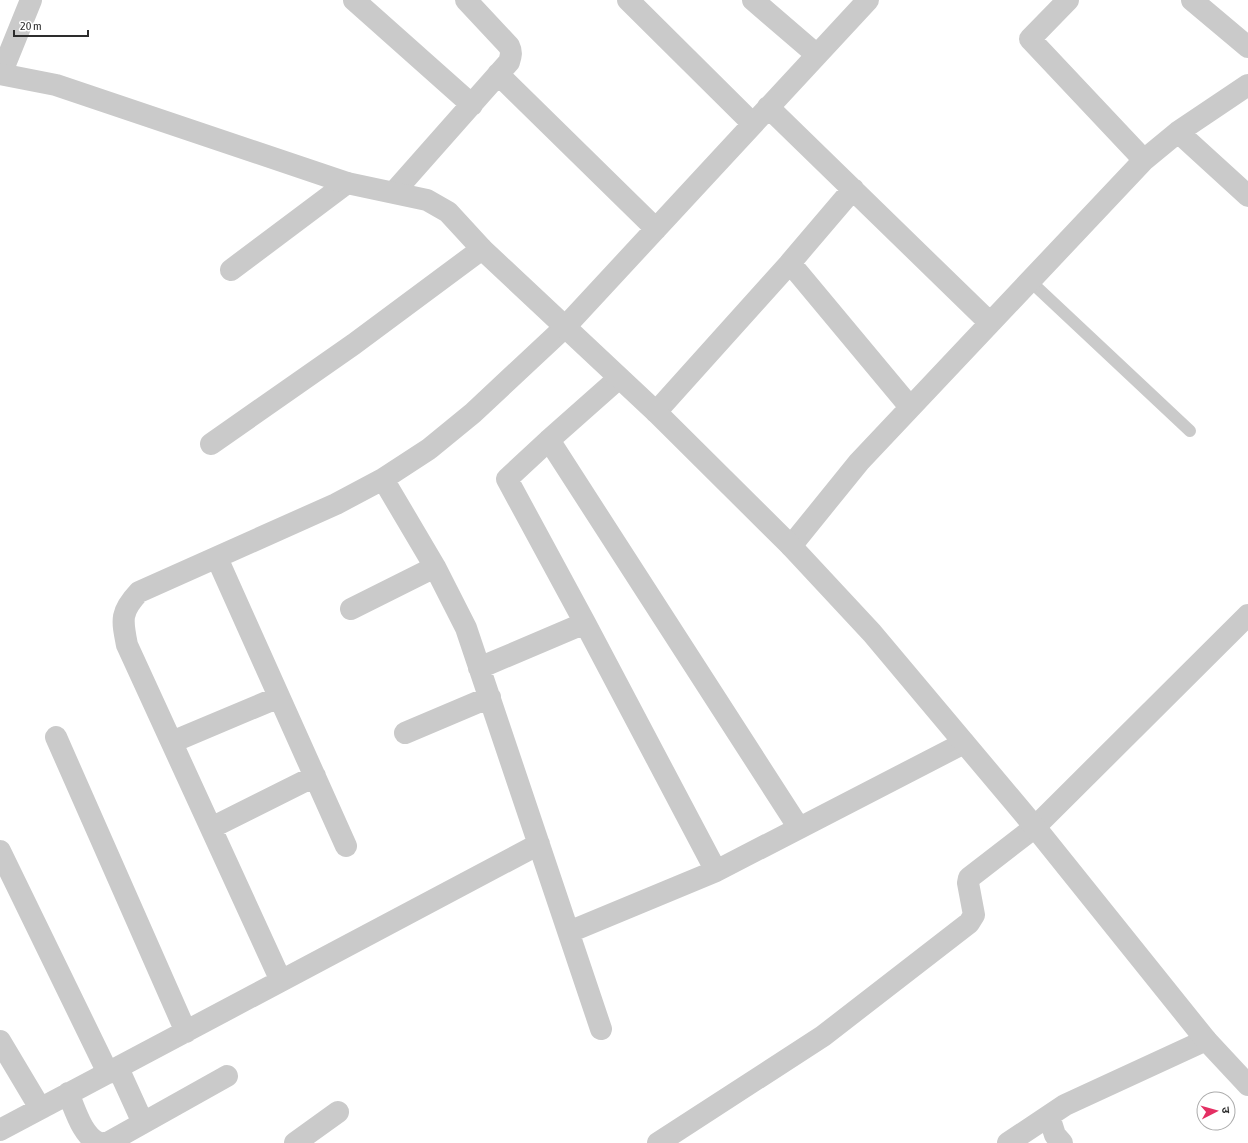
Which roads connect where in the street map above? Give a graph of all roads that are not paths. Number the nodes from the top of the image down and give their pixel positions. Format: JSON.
{"nodes":[{"id":1,"x":31,"y":0,"type":"edge"},
{"id":2,"x":354,"y":0,"type":"edge"},
{"id":3,"x":466,"y":0,"type":"edge"},
{"id":4,"x":628,"y":0,"type":"edge"},
{"id":5,"x":753,"y":0,"type":"edge"},
{"id":6,"x":868,"y":0,"type":"edge"},
{"id":7,"x":1068,"y":0,"type":"edge"},
{"id":8,"x":1192,"y":0,"type":"edge"},
{"id":9,"x":1248,"y":47,"type":"edge"},
{"id":10,"x":817,"y":55,"type":"junction"},
{"id":11,"x":0,"y":74,"type":"edge"},
{"id":12,"x":498,"y":74,"type":"junction"},
{"id":13,"x":1248,"y":85,"type":"edge"},
{"id":14,"x":472,"y":105,"type":"junction"},
{"id":15,"x":768,"y":107,"type":"junction"},
{"id":16,"x":753,"y":124,"type":"junction"},
{"id":17,"x":1178,"y":132,"type":"junction"},
{"id":18,"x":1144,"y":160,"type":"junction"},
{"id":19,"x":347,"y":183,"type":"junction"},
{"id":20,"x":853,"y":189,"type":"junction"},
{"id":21,"x":394,"y":192,"type":"junction"},
{"id":22,"x":1248,"y":196,"type":"edge"},
{"id":23,"x":656,"y":230,"type":"junction"},
{"id":24,"x":482,"y":249,"type":"junction"},
{"id":25,"x":790,"y":263,"type":"junction"},
{"id":26,"x":231,"y":270,"type":"dead end"},
{"id":27,"x":1029,"y":280,"type":"junction"},
{"id":28,"x":990,"y":322,"type":"junction"},
{"id":29,"x":565,"y":327,"type":"junction"},
{"id":30,"x":619,"y":378,"type":"junction"},
{"id":31,"x":910,"y":407,"type":"junction"},
{"id":32,"x":656,"y":412,"type":"junction"},
{"id":33,"x":1190,"y":431,"type":"dead end"},
{"id":34,"x":549,"y":440,"type":"junction"},
{"id":35,"x":211,"y":444,"type":"dead end"},
{"id":36,"x":383,"y":479,"type":"junction"},
{"id":37,"x":791,"y":546,"type":"junction"},
{"id":38,"x":217,"y":558,"type":"junction"},
{"id":39,"x":436,"y":567,"type":"junction"},
{"id":40,"x":351,"y":609,"type":"dead end"},
{"id":41,"x":1248,"y":615,"type":"edge"},
{"id":42,"x":585,"y":623,"type":"junction"},
{"id":43,"x":479,"y":668,"type":"junction"},
{"id":44,"x":279,"y":697,"type":"junction"},
{"id":45,"x":490,"y":697,"type":"junction"},
{"id":46,"x":405,"y":733,"type":"dead end"},
{"id":47,"x":56,"y":737,"type":"dead end"},
{"id":48,"x":172,"y":742,"type":"junction"},
{"id":49,"x":964,"y":743,"type":"junction"},
{"id":50,"x":315,"y":776,"type":"junction"},
{"id":51,"x":1035,"y":826,"type":"junction"},
{"id":52,"x":211,"y":828,"type":"junction"},
{"id":53,"x":799,"y":828,"type":"junction"},
{"id":54,"x":539,"y":844,"type":"junction"},
{"id":55,"x":346,"y":846,"type":"dead end"},
{"id":56,"x":0,"y":851,"type":"edge"},
{"id":57,"x":716,"y":871,"type":"junction"},
{"id":58,"x":569,"y":932,"type":"junction"},
{"id":59,"x":281,"y":981,"type":"junction"},
{"id":60,"x":601,"y":1029,"type":"dead end"},
{"id":61,"x":186,"y":1032,"type":"junction"},
{"id":62,"x":1206,"y":1040,"type":"junction"},
{"id":63,"x":0,"y":1041,"type":"edge"},
{"id":64,"x":113,"y":1071,"type":"junction"},
{"id":65,"x":227,"y":1076,"type":"dead end"},
{"id":66,"x":1248,"y":1085,"type":"edge"},
{"id":67,"x":68,"y":1093,"type":"junction"},
{"id":68,"x":40,"y":1108,"type":"junction"},
{"id":69,"x":338,"y":1112,"type":"dead end"},
{"id":70,"x":1049,"y":1116,"type":"junction"},
{"id":71,"x":143,"y":1123,"type":"junction"},
{"id":72,"x":0,"y":1130,"type":"edge"},
{"id":73,"x":671,"y":1139,"type":"edge"},
{"id":74,"x":99,"y":1143,"type":"edge"},
{"id":75,"x":104,"y":1143,"type":"edge"},
{"id":76,"x":295,"y":1143,"type":"edge"},
{"id":77,"x":1008,"y":1143,"type":"edge"},
{"id":78,"x":1062,"y":1143,"type":"edge"}],
"edges":[{"from":1,"to":11,"type":"street"},
{"from":2,"to":14,"type":"street"},
{"from":3,"to":12,"type":"street"},
{"from":4,"to":16,"type":"street"},
{"from":5,"to":10,"type":"street"},
{"from":6,"to":10,"type":"street"},
{"from":7,"to":18,"type":"street"},
{"from":8,"to":9,"type":"street"},
{"from":10,"to":15,"type":"street"},
{"from":11,"to":19,"type":"street"},
{"from":12,"to":14,"type":"street"},
{"from":12,"to":23,"type":"street"},
{"from":13,"to":17,"type":"street"},
{"from":14,"to":21,"type":"street"},
{"from":15,"to":16,"type":"street"},
{"from":15,"to":20,"type":"street"},
{"from":16,"to":23,"type":"street"},
{"from":17,"to":18,"type":"street"},
{"from":17,"to":22,"type":"street"},
{"from":18,"to":27,"type":"street"},
{"from":19,"to":21,"type":"street"},
{"from":19,"to":26,"type":"street"},
{"from":20,"to":25,"type":"street"},
{"from":20,"to":28,"type":"street"},
{"from":21,"to":24,"type":"street"},
{"from":23,"to":29,"type":"street"},
{"from":24,"to":29,"type":"street"},
{"from":24,"to":35,"type":"street"},
{"from":25,"to":31,"type":"street"},
{"from":25,"to":32,"type":"street"},
{"from":27,"to":28,"type":"street"},
{"from":27,"to":33,"type":"lane"},
{"from":28,"to":31,"type":"street"},
{"from":29,"to":30,"type":"street"},
{"from":29,"to":36,"type":"street"},
{"from":30,"to":32,"type":"street"},
{"from":30,"to":34,"type":"street"},
{"from":31,"to":37,"type":"street"},
{"from":32,"to":37,"type":"street"},
{"from":34,"to":42,"type":"street"},
{"from":34,"to":53,"type":"street"},
{"from":36,"to":38,"type":"street"},
{"from":36,"to":39,"type":"street"},
{"from":37,"to":49,"type":"street"},
{"from":38,"to":44,"type":"street"},
{"from":38,"to":48,"type":"street"},
{"from":39,"to":40,"type":"street"},
{"from":39,"to":43,"type":"street"},
{"from":41,"to":51,"type":"street"},
{"from":42,"to":43,"type":"street"},
{"from":42,"to":57,"type":"street"},
{"from":43,"to":45,"type":"street"},
{"from":44,"to":48,"type":"street"},
{"from":44,"to":50,"type":"street"},
{"from":45,"to":46,"type":"street"},
{"from":45,"to":54,"type":"street"},
{"from":47,"to":61,"type":"street"},
{"from":48,"to":52,"type":"street"},
{"from":49,"to":51,"type":"street"},
{"from":49,"to":53,"type":"street"},
{"from":50,"to":52,"type":"street"},
{"from":50,"to":55,"type":"street"},
{"from":51,"to":62,"type":"street"},
{"from":51,"to":73,"type":"street"},
{"from":52,"to":59,"type":"street"},
{"from":53,"to":57,"type":"street"},
{"from":54,"to":58,"type":"street"},
{"from":54,"to":59,"type":"street"},
{"from":56,"to":64,"type":"street"},
{"from":57,"to":58,"type":"street"},
{"from":58,"to":60,"type":"street"},
{"from":59,"to":61,"type":"street"},
{"from":61,"to":64,"type":"street"},
{"from":62,"to":66,"type":"street"},
{"from":62,"to":70,"type":"street"},
{"from":63,"to":68,"type":"street"},
{"from":64,"to":67,"type":"street"},
{"from":64,"to":71,"type":"street"},
{"from":65,"to":71,"type":"street"},
{"from":67,"to":68,"type":"street"},
{"from":67,"to":74,"type":"street"},
{"from":68,"to":72,"type":"street"},
{"from":69,"to":76,"type":"street"},
{"from":70,"to":77,"type":"street"},
{"from":70,"to":78,"type":"street"},
{"from":71,"to":75,"type":"street"}]}
